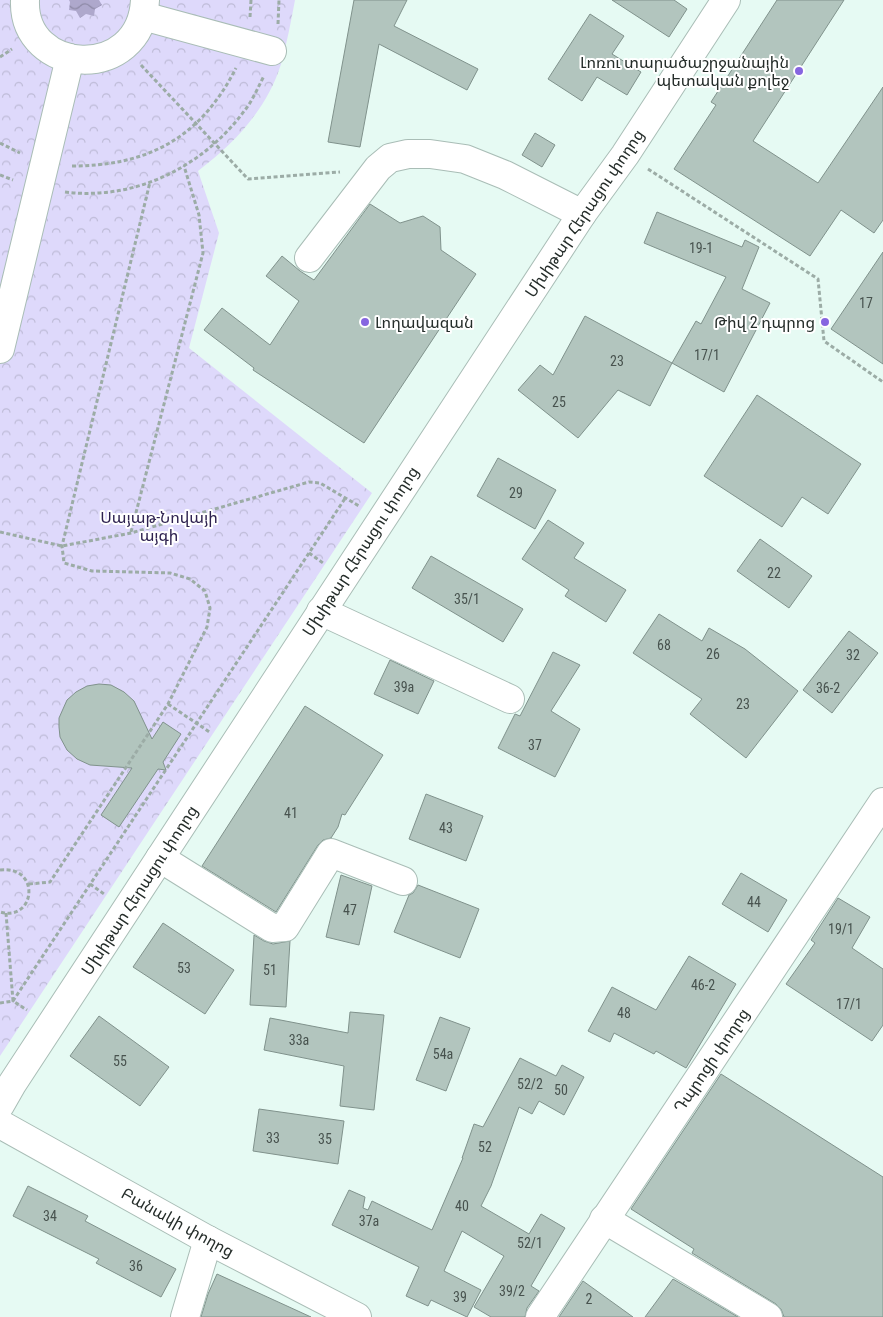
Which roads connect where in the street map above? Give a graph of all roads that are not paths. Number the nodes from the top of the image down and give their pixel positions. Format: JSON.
{"nodes":[{"id":1,"x":25,"y":0,"type":"edge"},
{"id":2,"x":726,"y":0,"type":"edge"},
{"id":3,"x":144,"y":8,"type":"edge"},
{"id":4,"x":272,"y":51,"type":"road end"},
{"id":5,"x":70,"y":58,"type":"junction"},
{"id":6,"x":582,"y":214,"type":"junction"},
{"id":7,"x":309,"y":258,"type":"dead end"},
{"id":8,"x":0,"y":349,"type":"edge"},
{"id":9,"x":321,"y":611,"type":"junction"},
{"id":10,"x":510,"y":699,"type":"dead end"},
{"id":11,"x":883,"y":802,"type":"edge"},
{"id":12,"x":160,"y":858,"type":"junction"},
{"id":13,"x":403,"y":881,"type":"dead end"},
{"id":14,"x":0,"y":1105,"type":"edge"},
{"id":15,"x":0,"y":1124,"type":"edge"},
{"id":16,"x":604,"y":1219,"type":"junction"},
{"id":17,"x":208,"y":1240,"type":"junction"},
{"id":18,"x":185,"y":1317,"type":"edge"},
{"id":19,"x":357,"y":1317,"type":"edge"},
{"id":20,"x":540,"y":1317,"type":"edge"},
{"id":21,"x":768,"y":1317,"type":"edge"}],
"edges":[{"from":1,"to":5,"type":"street"},
{"from":2,"to":6,"type":"street","name":"Մխիթար Հերացու փողոց"},
{"from":3,"to":4,"type":"street"},
{"from":3,"to":5,"type":"street"},
{"from":5,"to":8,"type":"street"},
{"from":6,"to":7,"type":"street"},
{"from":6,"to":9,"type":"street","name":"Մխիթար Հերացու փողոց"},
{"from":9,"to":10,"type":"street"},
{"from":9,"to":12,"type":"street","name":"Մխիթար Հերացու փողոց"},
{"from":11,"to":16,"type":"street","name":"Դպրոցի փողոց"},
{"from":12,"to":13,"type":"street"},
{"from":12,"to":14,"type":"street","name":"Մխիթար Հերացու փողոց"},
{"from":15,"to":17,"type":"street","name":"Բանակի փողոց"},
{"from":16,"to":20,"type":"street","name":"Դպրոցի փողոց"},
{"from":16,"to":21,"type":"street"},
{"from":17,"to":18,"type":"street"},
{"from":17,"to":19,"type":"street","name":"Բանակի փողոց"}]}
